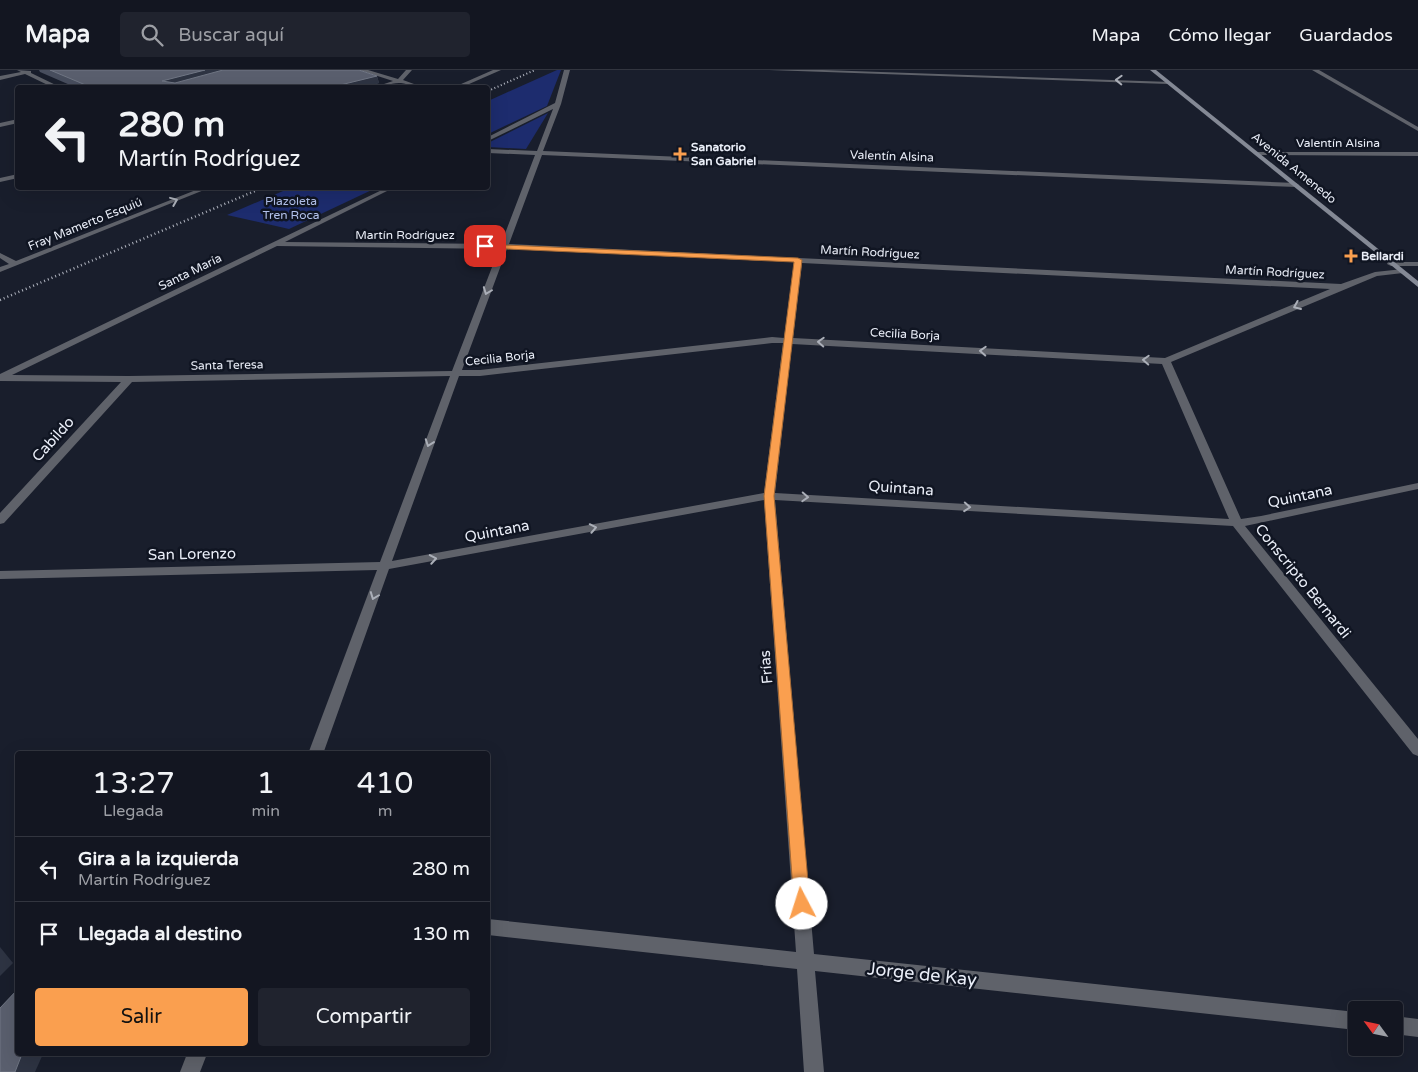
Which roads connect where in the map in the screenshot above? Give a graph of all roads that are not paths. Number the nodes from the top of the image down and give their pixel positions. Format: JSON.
{"nodes":[{"id":1,"x":20,"y":70,"type":"edge"},
{"id":2,"x":42,"y":70,"type":"edge"},
{"id":3,"x":362,"y":70,"type":"edge"},
{"id":4,"x":409,"y":70,"type":"edge"},
{"id":5,"x":498,"y":70,"type":"edge"},
{"id":6,"x":567,"y":70,"type":"edge"},
{"id":7,"x":772,"y":70,"type":"edge"},
{"id":8,"x":1153,"y":70,"type":"edge"},
{"id":9,"x":1315,"y":70,"type":"edge"},
{"id":10,"x":27,"y":73,"type":"junction"},
{"id":11,"x":0,"y":78,"type":"edge"},
{"id":12,"x":399,"y":81,"type":"junction"},
{"id":13,"x":1168,"y":82,"type":"junction"},
{"id":14,"x":53,"y":85,"type":"edge"},
{"id":15,"x":385,"y":85,"type":"edge"},
{"id":16,"x":412,"y":85,"type":"edge"},
{"id":17,"x":461,"y":85,"type":"edge"},
{"id":18,"x":558,"y":104,"type":"junction"},
{"id":19,"x":15,"y":122,"type":"edge"},
{"id":20,"x":0,"y":125,"type":"edge"},
{"id":21,"x":1418,"y":129,"type":"edge"},
{"id":22,"x":490,"y":138,"type":"edge"},
{"id":23,"x":490,"y":151,"type":"edge"},
{"id":24,"x":538,"y":154,"type":"junction"},
{"id":25,"x":1257,"y":154,"type":"junction"},
{"id":26,"x":1418,"y":154,"type":"edge"},
{"id":27,"x":15,"y":177,"type":"edge"},
{"id":28,"x":0,"y":180,"type":"edge"},
{"id":29,"x":1296,"y":185,"type":"junction"},
{"id":30,"x":201,"y":190,"type":"edge"},
{"id":31,"x":386,"y":190,"type":"edge"},
{"id":32,"x":277,"y":244,"type":"junction"},
{"id":33,"x":504,"y":246,"type":"junction"},
{"id":34,"x":0,"y":255,"type":"edge"},
{"id":35,"x":798,"y":260,"type":"junction"},
{"id":36,"x":15,"y":264,"type":"junction"},
{"id":37,"x":1391,"y":264,"type":"junction"},
{"id":38,"x":1418,"y":264,"type":"edge"},
{"id":39,"x":0,"y":270,"type":"edge"},
{"id":40,"x":1400,"y":271,"type":"junction"},
{"id":41,"x":1418,"y":285,"type":"edge"},
{"id":42,"x":1342,"y":287,"type":"junction"},
{"id":43,"x":786,"y":340,"type":"junction"},
{"id":44,"x":1166,"y":361,"type":"junction"},
{"id":45,"x":454,"y":375,"type":"junction"},
{"id":46,"x":0,"y":378,"type":"edge"},
{"id":47,"x":129,"y":379,"type":"junction"},
{"id":48,"x":1418,"y":486,"type":"edge"},
{"id":49,"x":769,"y":496,"type":"junction"},
{"id":50,"x":0,"y":520,"type":"edge"},
{"id":51,"x":1237,"y":523,"type":"junction"},
{"id":52,"x":385,"y":566,"type":"junction"},
{"id":53,"x":0,"y":575,"type":"edge"},
{"id":54,"x":1418,"y":750,"type":"edge"},
{"id":55,"x":316,"y":751,"type":"edge"},
{"id":56,"x":490,"y":926,"type":"edge"},
{"id":57,"x":807,"y":962,"type":"junction"},
{"id":58,"x":1348,"y":1020,"type":"edge"},
{"id":59,"x":1403,"y":1026,"type":"edge"},
{"id":60,"x":1418,"y":1028,"type":"edge"},
{"id":61,"x":197,"y":1056,"type":"edge"},
{"id":62,"x":190,"y":1072,"type":"edge"},
{"id":63,"x":814,"y":1072,"type":"edge"}],
"edges":[{"from":1,"to":10,"type":"street"},
{"from":2,"to":10,"type":"street"},
{"from":3,"to":12,"type":"street"},
{"from":4,"to":12,"type":"street"},
{"from":5,"to":17,"type":"street"},
{"from":6,"to":18,"type":"street"},
{"from":13,"to":7,"type":"street","one_way":true},
{"from":8,"to":13,"type":"street","name":"Avenida Amenedo"},
{"from":9,"to":21,"type":"street"},
{"from":10,"to":11,"type":"street"},
{"from":10,"to":14,"type":"street"},
{"from":12,"to":15,"type":"street"},
{"from":12,"to":16,"type":"street"},
{"from":13,"to":25,"type":"street","name":"Avenida Amenedo"},
{"from":18,"to":22,"type":"street"},
{"from":18,"to":24,"type":"street"},
{"from":19,"to":20,"type":"street"},
{"from":23,"to":24,"type":"street","name":"Valentín Alsina"},
{"from":24,"to":29,"type":"street","name":"Valentín Alsina"},
{"from":24,"to":33,"type":"street"},
{"from":25,"to":26,"type":"street","name":"Valentín Alsina"},
{"from":25,"to":29,"type":"street","name":"Avenida Amenedo"},
{"from":27,"to":28,"type":"street"},
{"from":29,"to":37,"type":"street","name":"Avenida Amenedo"},
{"from":36,"to":30,"type":"street","name":"Fray Mamerto Esquiú","one_way":true},
{"from":31,"to":32,"type":"street","name":"Santa María"},
{"from":32,"to":33,"type":"street","name":"Martín Rodríguez"},
{"from":32,"to":46,"type":"street","name":"Santa María"},
{"from":33,"to":35,"type":"street","name":"Martín Rodríguez"},
{"from":33,"to":45,"type":"street","one_way":true},
{"from":34,"to":36,"type":"street"},
{"from":35,"to":42,"type":"street","name":"Martín Rodríguez"},
{"from":35,"to":43,"type":"street","name":"Frías"},
{"from":36,"to":39,"type":"street","name":"Fray Mamerto Esquiú"},
{"from":37,"to":38,"type":"street"},
{"from":37,"to":40,"type":"street","name":"Avenida Amenedo"},
{"from":40,"to":41,"type":"street","name":"Avenida Amenedo"},
{"from":40,"to":42,"type":"street","name":"Martín Rodríguez"},
{"from":42,"to":44,"type":"street","name":"Cecilia Borja","one_way":true},
{"from":44,"to":43,"type":"street","name":"Cecilia Borja","one_way":true},
{"from":43,"to":45,"type":"street","name":"Cecilia Borja"},
{"from":43,"to":49,"type":"street","name":"Frías"},
{"from":44,"to":51,"type":"street","name":"Conscripto Bernardi"},
{"from":45,"to":47,"type":"street","name":"Santa Teresa"},
{"from":45,"to":52,"type":"street","one_way":true},
{"from":46,"to":47,"type":"street","name":"Santa Teresa"},
{"from":47,"to":50,"type":"street","name":"Cabildo"},
{"from":48,"to":51,"type":"street","name":"Quintana"},
{"from":49,"to":51,"type":"street","name":"Quintana","one_way":true},
{"from":52,"to":49,"type":"street","name":"Quintana","one_way":true},
{"from":49,"to":57,"type":"street","name":"Frías"},
{"from":51,"to":54,"type":"street","name":"Conscripto Bernardi"},
{"from":52,"to":53,"type":"street","name":"San Lorenzo"},
{"from":52,"to":55,"type":"street","one_way":true},
{"from":56,"to":57,"type":"street","name":"Jorge de Kay"},
{"from":57,"to":58,"type":"street","name":"Jorge de Kay"},
{"from":57,"to":63,"type":"street","name":"Frías"},
{"from":59,"to":60,"type":"street"},
{"from":61,"to":62,"type":"street"}]}
